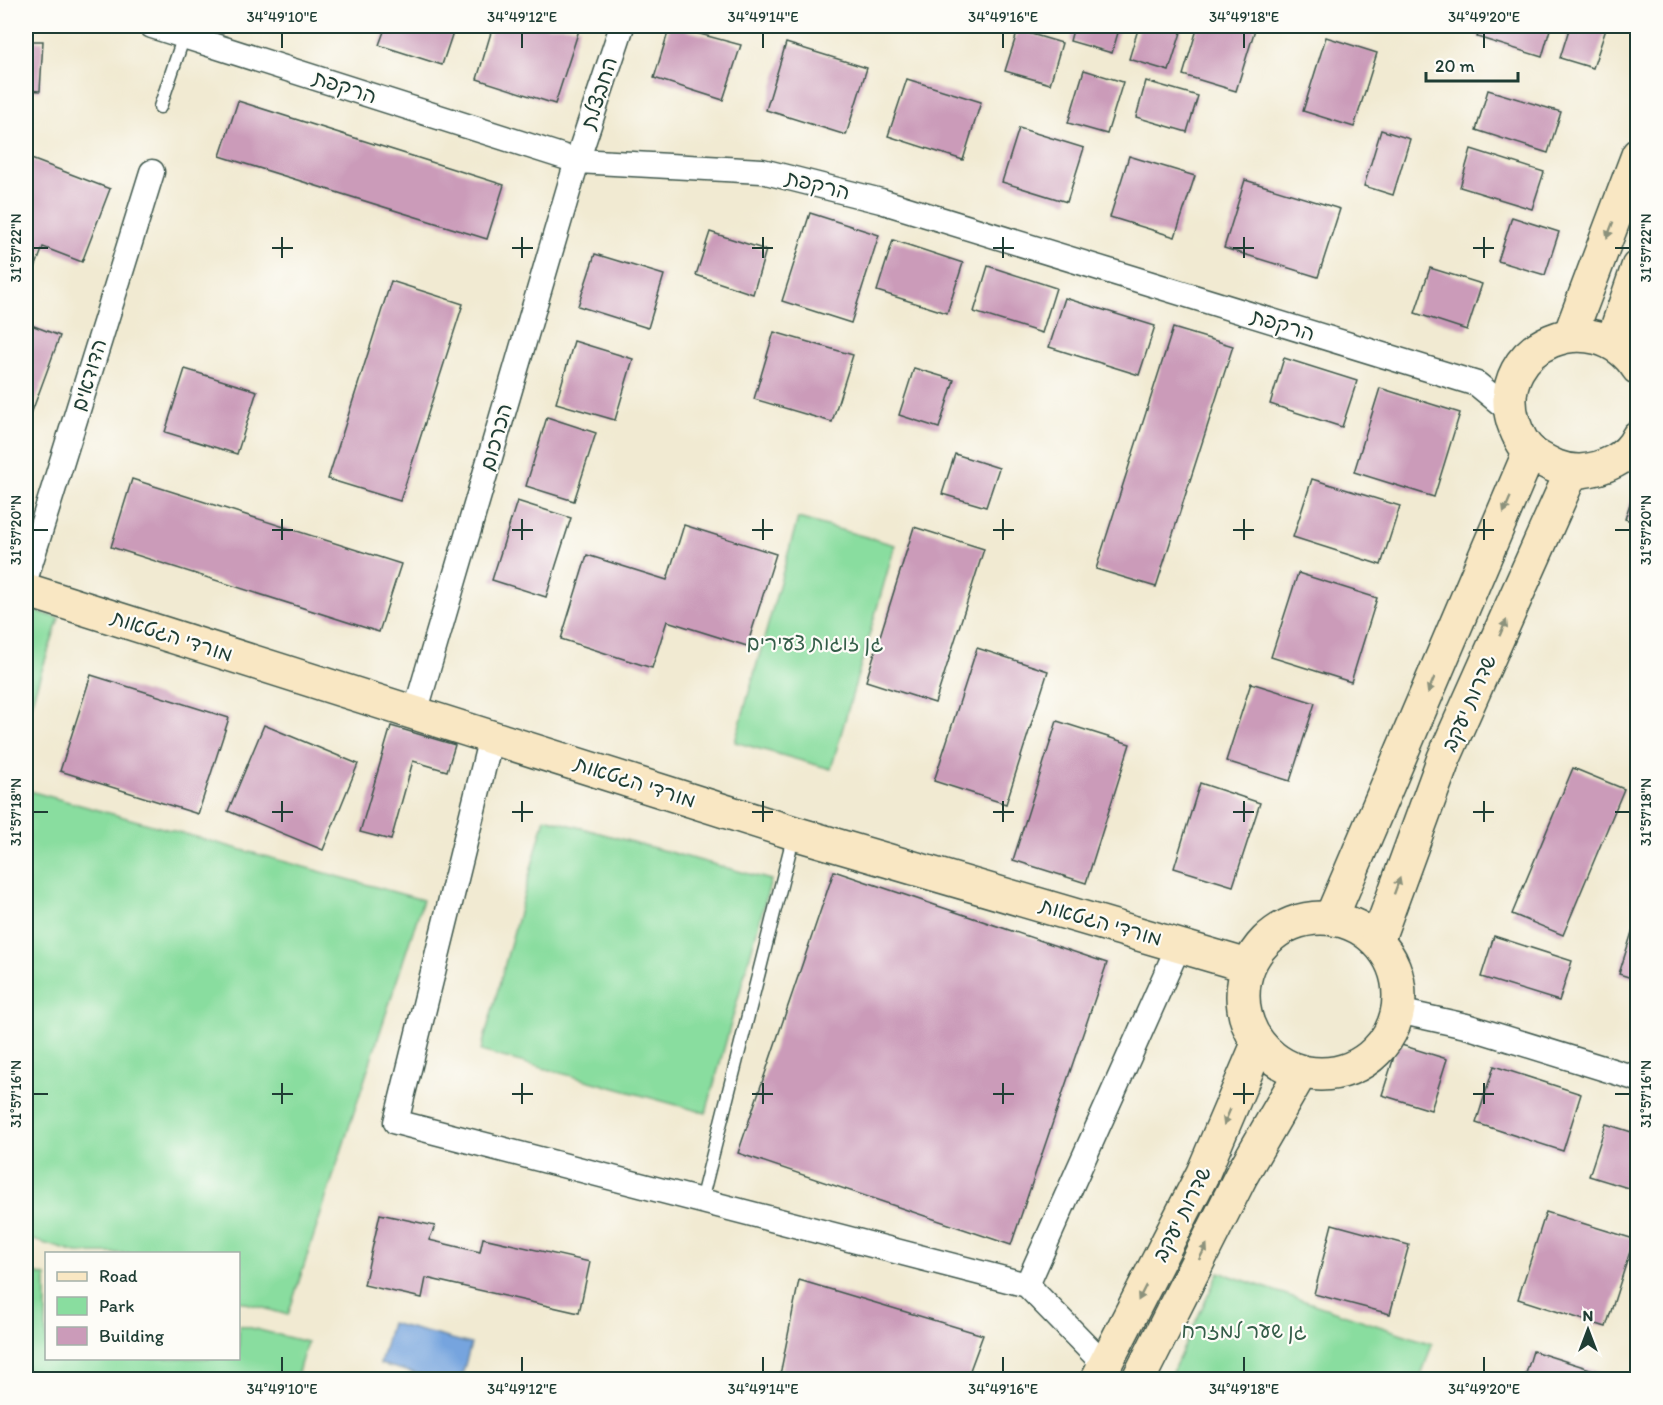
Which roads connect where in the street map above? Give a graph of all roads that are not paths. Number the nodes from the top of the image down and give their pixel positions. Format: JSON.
{"nodes":[{"id":1,"x":152,"y":26,"type":"edge"},
{"id":2,"x":622,"y":26,"type":"edge"},
{"id":3,"x":184,"y":36,"type":"junction"},
{"id":4,"x":160,"y":107,"type":"dead end"},
{"id":5,"x":1638,"y":156,"type":"edge"},
{"id":6,"x":577,"y":161,"type":"junction"},
{"id":7,"x":152,"y":172,"type":"dead end"},
{"id":8,"x":1638,"y":267,"type":"edge"},
{"id":9,"x":1570,"y":335,"type":"junction"},
{"id":10,"x":1612,"y":343,"type":"junction"},
{"id":11,"x":1638,"y":368,"type":"edge"},
{"id":12,"x":1518,"y":369,"type":"junction"},
{"id":13,"x":1477,"y":384,"type":"junction"},
{"id":14,"x":1510,"y":411,"type":"junction"},
{"id":15,"x":1637,"y":441,"type":"edge"},
{"id":16,"x":1530,"y":452,"type":"junction"},
{"id":17,"x":1572,"y":471,"type":"junction"},
{"id":18,"x":26,"y":577,"type":"edge"},
{"id":19,"x":26,"y":590,"type":"edge"},
{"id":20,"x":415,"y":713,"type":"junction"},
{"id":21,"x":491,"y":737,"type":"junction"},
{"id":22,"x":794,"y":832,"type":"junction"},
{"id":23,"x":1332,"y":918,"type":"junction"},
{"id":24,"x":1377,"y":941,"type":"junction"},
{"id":25,"x":1179,"y":945,"type":"junction"},
{"id":26,"x":1248,"y":966,"type":"junction"},
{"id":27,"x":1398,"y":1011,"type":"junction"},
{"id":28,"x":1258,"y":1044,"type":"junction"},
{"id":29,"x":1301,"y":1072,"type":"junction"},
{"id":30,"x":1638,"y":1079,"type":"edge"},
{"id":31,"x":701,"y":1201,"type":"junction"},
{"id":32,"x":1027,"y":1285,"type":"junction"},
{"id":33,"x":1101,"y":1372,"type":"edge"},
{"id":34,"x":1138,"y":1380,"type":"edge"}],
"edges":[{"from":1,"to":3,"type":"street","name":"הרקפת"},
{"from":2,"to":6,"type":"street","name":"החבצלת"},
{"from":3,"to":4,"type":"lane"},
{"from":3,"to":6,"type":"street","name":"הרקפת"},
{"from":5,"to":9,"type":"street","one_way":true},
{"from":6,"to":13,"type":"street","name":"הרקפת"},
{"from":6,"to":20,"type":"street","name":"הכרכום"},
{"from":7,"to":18,"type":"street","name":"הדודאים"},
{"from":8,"to":10,"type":"street"},
{"from":9,"to":10,"type":"street"},
{"from":9,"to":12,"type":"street"},
{"from":10,"to":11,"type":"street"},
{"from":12,"to":13,"type":"street"},
{"from":12,"to":14,"type":"street"},
{"from":13,"to":14,"type":"street","name":"הרקפת"},
{"from":14,"to":16,"type":"street"},
{"from":15,"to":17,"type":"street"},
{"from":16,"to":17,"type":"street"},
{"from":16,"to":23,"type":"street","name":"שדרות יעקב","one_way":true},
{"from":24,"to":17,"type":"street","name":"שדרות יעקב","one_way":true},
{"from":19,"to":20,"type":"street","name":"מורדי הגטאות"},
{"from":20,"to":21,"type":"street","name":"מורדי הגטאות"},
{"from":21,"to":22,"type":"street","name":"מורדי הגטאות"},
{"from":21,"to":31,"type":"street"},
{"from":22,"to":25,"type":"street","name":"מורדי הגטאות"},
{"from":22,"to":31,"type":"lane"},
{"from":23,"to":24,"type":"street"},
{"from":23,"to":26,"type":"street"},
{"from":24,"to":27,"type":"street"},
{"from":25,"to":26,"type":"street","name":"מורדי הגטאות"},
{"from":25,"to":32,"type":"street"},
{"from":26,"to":28,"type":"street"},
{"from":27,"to":29,"type":"street"},
{"from":27,"to":30,"type":"street"},
{"from":28,"to":29,"type":"street"},
{"from":28,"to":33,"type":"street","name":"שדרות יעקב","one_way":true},
{"from":34,"to":29,"type":"street","name":"שדרות יעקב","one_way":true},
{"from":31,"to":32,"type":"street"},
{"from":32,"to":33,"type":"street"}]}
